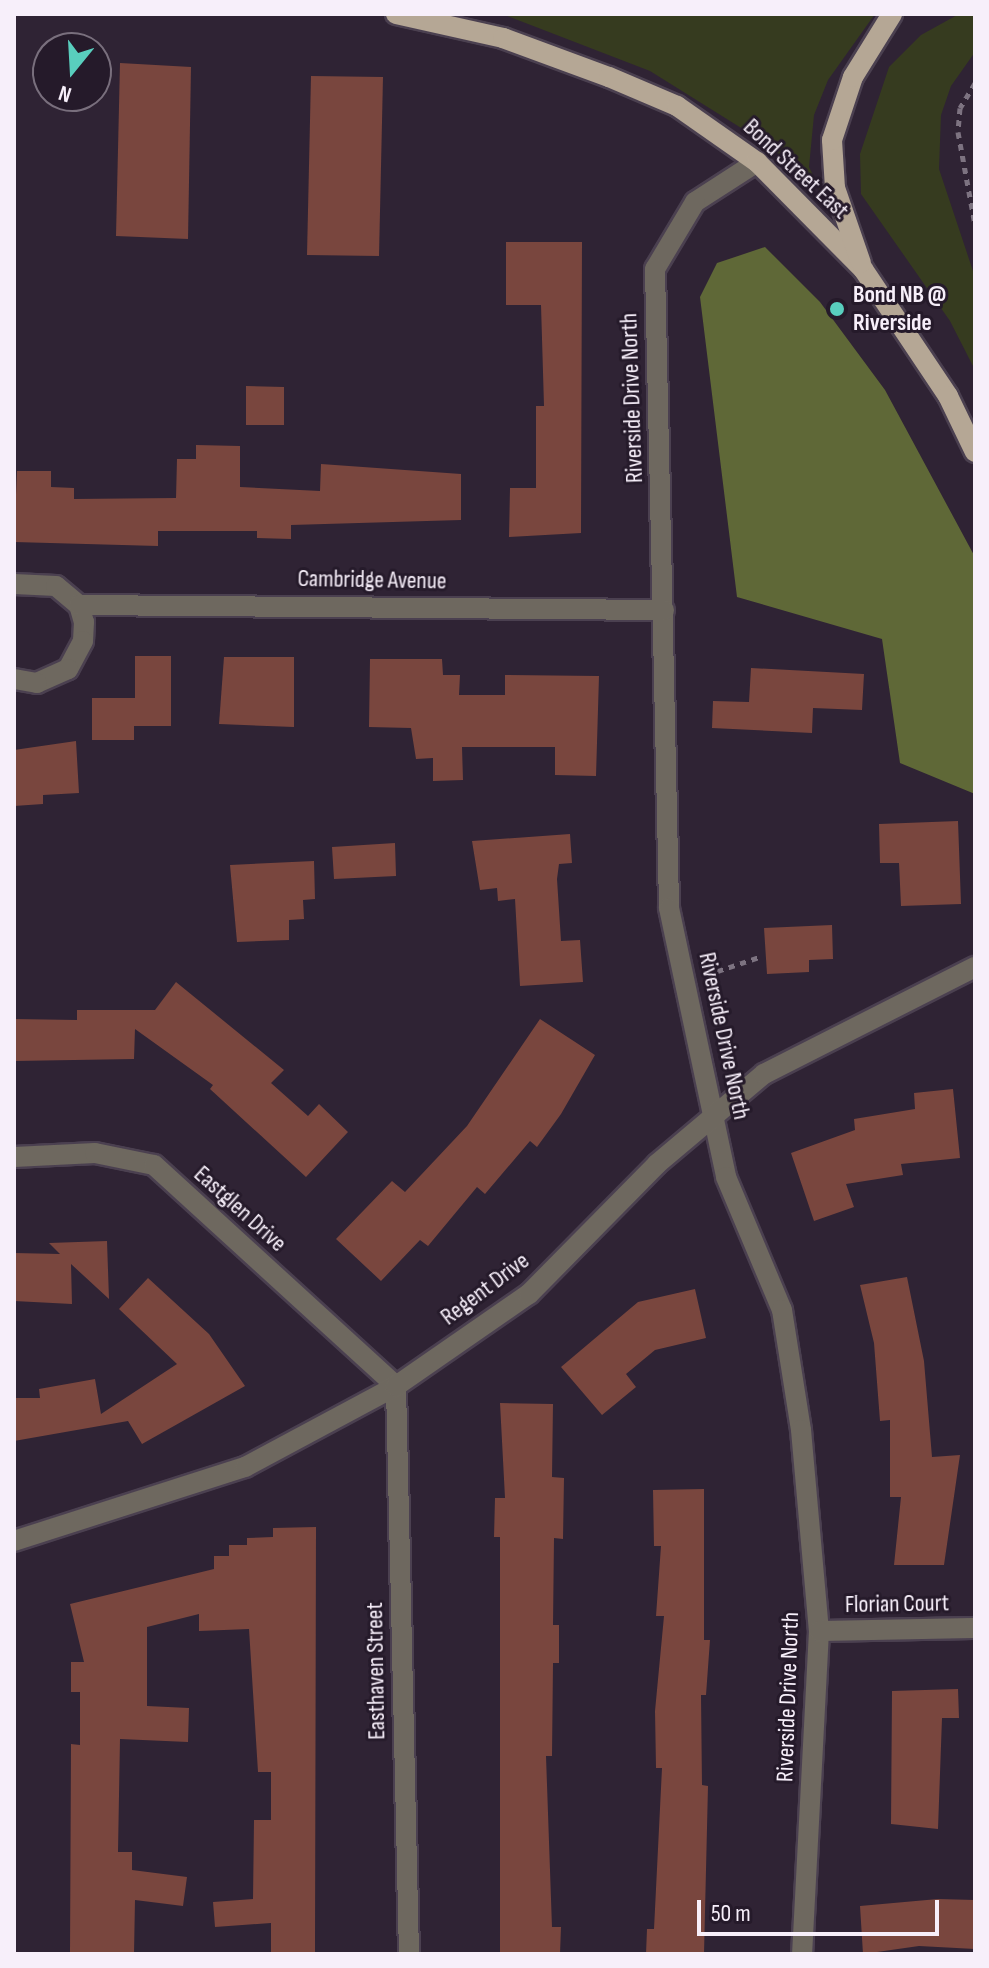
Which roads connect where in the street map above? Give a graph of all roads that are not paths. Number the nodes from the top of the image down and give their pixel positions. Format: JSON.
{"nodes":[{"id":1,"x":396,"y":14,"type":"edge"},
{"id":2,"x":892,"y":14,"type":"edge"},
{"id":3,"x":757,"y":162,"type":"junction"},
{"id":4,"x":863,"y":269,"type":"junction"},
{"id":5,"x":975,"y":452,"type":"edge"},
{"id":6,"x":14,"y":584,"type":"edge"},
{"id":7,"x":79,"y":605,"type":"junction"},
{"id":8,"x":664,"y":610,"type":"junction"},
{"id":9,"x":14,"y":679,"type":"edge"},
{"id":10,"x":975,"y":967,"type":"edge"},
{"id":11,"x":715,"y":1113,"type":"junction"},
{"id":12,"x":14,"y":1157,"type":"edge"},
{"id":13,"x":396,"y":1386,"type":"junction"},
{"id":14,"x":14,"y":1541,"type":"edge"},
{"id":15,"x":975,"y":1628,"type":"edge"},
{"id":16,"x":819,"y":1631,"type":"junction"},
{"id":17,"x":409,"y":1954,"type":"edge"},
{"id":18,"x":802,"y":1954,"type":"edge"}],
"edges":[{"from":1,"to":3,"type":"main road","name":"Bond Street East"},
{"from":2,"to":4,"type":"main road"},
{"from":3,"to":4,"type":"main road","name":"Bond Street East"},
{"from":3,"to":8,"type":"street","name":"Riverside Drive North"},
{"from":4,"to":5,"type":"main road","name":"Bond Street East"},
{"from":6,"to":7,"type":"street"},
{"from":7,"to":8,"type":"street","name":"Cambridge Avenue"},
{"from":7,"to":9,"type":"street"},
{"from":8,"to":11,"type":"street","name":"Riverside Drive North"},
{"from":10,"to":11,"type":"street","name":"Regent Drive"},
{"from":11,"to":13,"type":"street","name":"Regent Drive"},
{"from":11,"to":16,"type":"street","name":"Riverside Drive North"},
{"from":12,"to":13,"type":"street","name":"Eastglen Drive"},
{"from":13,"to":14,"type":"street","name":"Regent Drive"},
{"from":13,"to":17,"type":"street","name":"Easthaven Street"},
{"from":15,"to":16,"type":"street","name":"Florian Court"},
{"from":16,"to":18,"type":"street","name":"Riverside Drive North"}]}
